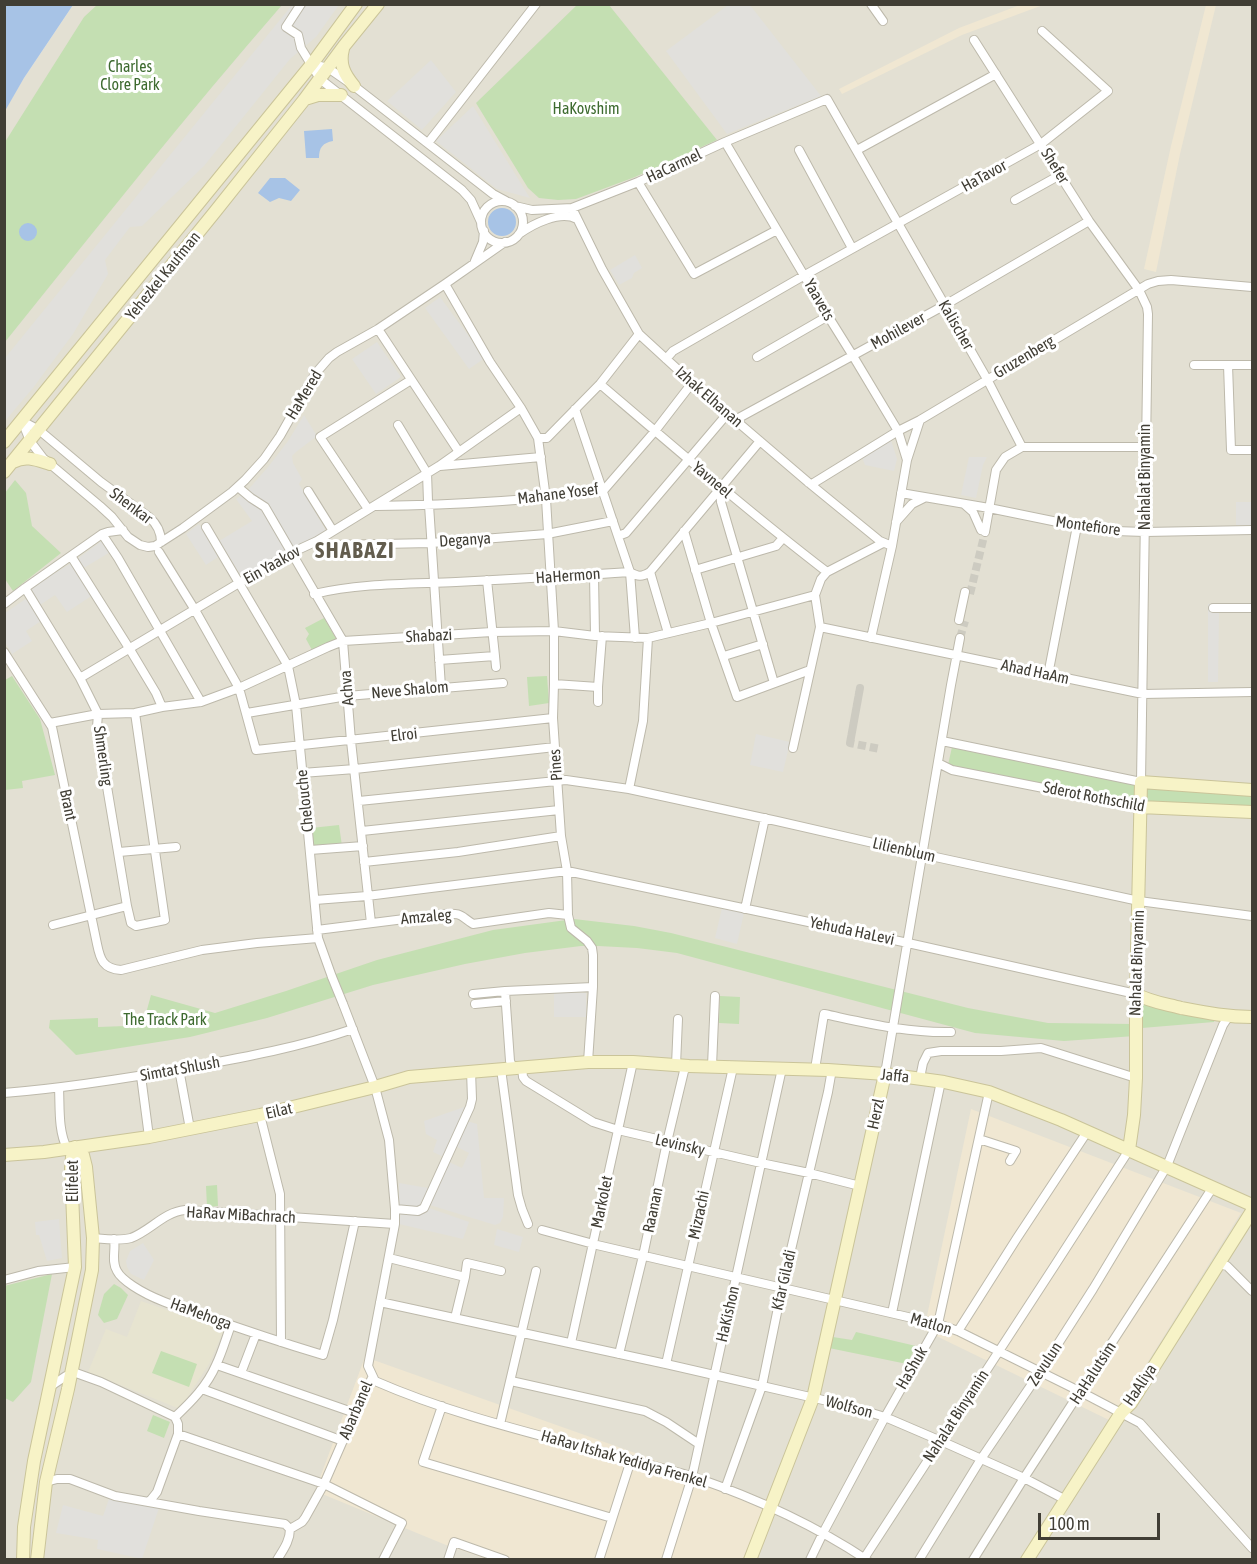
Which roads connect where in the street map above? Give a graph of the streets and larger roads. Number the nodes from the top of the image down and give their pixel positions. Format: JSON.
{"nodes":[{"id":1,"x":301,"y":4,"type":"edge"},
{"id":2,"x":356,"y":4,"type":"edge"},
{"id":3,"x":378,"y":4,"type":"edge"},
{"id":4,"x":536,"y":4,"type":"edge"},
{"id":5,"x":871,"y":4,"type":"edge"},
{"id":6,"x":883,"y":21,"type":"dead end"},
{"id":7,"x":1042,"y":30,"type":"dead end"},
{"id":8,"x":974,"y":40,"type":"dead end"},
{"id":9,"x":344,"y":46,"type":"junction"},
{"id":10,"x":312,"y":64,"type":"junction"},
{"id":11,"x":328,"y":68,"type":"junction"},
{"id":12,"x":996,"y":74,"type":"junction"},
{"id":13,"x":320,"y":79,"type":"junction"},
{"id":14,"x":354,"y":86,"type":"junction"},
{"id":15,"x":341,"y":95,"type":"junction"},
{"id":16,"x":827,"y":99,"type":"joint"},
{"id":17,"x":304,"y":100,"type":"junction"},
{"id":18,"x":725,"y":142,"type":"junction"},
{"id":19,"x":428,"y":143,"type":"junction"},
{"id":20,"x":1041,"y":144,"type":"junction"},
{"id":21,"x":799,"y":150,"type":"dead end"},
{"id":22,"x":857,"y":150,"type":"junction"},
{"id":23,"x":1060,"y":175,"type":"junction"},
{"id":24,"x":638,"y":182,"type":"junction"},
{"id":25,"x":1015,"y":200,"type":"dead end"},
{"id":26,"x":506,"y":201,"type":"junction"},
{"id":27,"x":515,"y":206,"type":"junction"},
{"id":28,"x":572,"y":208,"type":"junction"},
{"id":29,"x":577,"y":219,"type":"junction"},
{"id":30,"x":1089,"y":221,"type":"junction"},
{"id":31,"x":898,"y":224,"type":"junction"},
{"id":32,"x":482,"y":226,"type":"junction"},
{"id":33,"x":777,"y":230,"type":"junction"},
{"id":34,"x":519,"y":234,"type":"junction"},
{"id":35,"x":505,"y":242,"type":"junction"},
{"id":36,"x":852,"y":248,"type":"junction"},
{"id":37,"x":474,"y":264,"type":"junction"},
{"id":38,"x":805,"y":275,"type":"junction"},
{"id":39,"x":445,"y":284,"type":"junction"},
{"id":40,"x":1252,"y":286,"type":"edge"},
{"id":41,"x":1139,"y":290,"type":"junction"},
{"id":42,"x":945,"y":305,"type":"junction"},
{"id":43,"x":828,"y":316,"type":"junction"},
{"id":44,"x":378,"y":329,"type":"junction"},
{"id":45,"x":639,"y":334,"type":"junction"},
{"id":46,"x":853,"y":356,"type":"junction"},
{"id":47,"x":757,"y":357,"type":"dead end"},
{"id":48,"x":666,"y":358,"type":"junction"},
{"id":49,"x":1252,"y":364,"type":"edge"},
{"id":50,"x":1194,"y":365,"type":"dead end"},
{"id":51,"x":1228,"y":365,"type":"junction"},
{"id":52,"x":987,"y":379,"type":"junction"},
{"id":53,"x":411,"y":380,"type":"junction"},
{"id":54,"x":693,"y":383,"type":"junction"},
{"id":55,"x":600,"y":384,"type":"junction"},
{"id":56,"x":521,"y":408,"type":"junction"},
{"id":57,"x":575,"y":409,"type":"junction"},
{"id":58,"x":728,"y":414,"type":"junction"},
{"id":59,"x":735,"y":420,"type":"junction"},
{"id":60,"x":920,"y":420,"type":"junction"},
{"id":61,"x":22,"y":421,"type":"junction"},
{"id":62,"x":398,"y":425,"type":"dead end"},
{"id":63,"x":39,"y":430,"type":"junction"},
{"id":64,"x":656,"y":431,"type":"junction"},
{"id":65,"x":898,"y":432,"type":"junction"},
{"id":66,"x":538,"y":438,"type":"junction"},
{"id":67,"x":30,"y":441,"type":"junction"},
{"id":68,"x":760,"y":441,"type":"junction"},
{"id":69,"x":4,"y":442,"type":"edge"},
{"id":70,"x":1022,"y":447,"type":"junction"},
{"id":71,"x":1145,"y":447,"type":"junction"},
{"id":72,"x":1252,"y":450,"type":"edge"},
{"id":73,"x":459,"y":452,"type":"junction"},
{"id":74,"x":541,"y":458,"type":"junction"},
{"id":75,"x":687,"y":459,"type":"junction"},
{"id":76,"x":907,"y":460,"type":"junction"},
{"id":77,"x":50,"y":464,"type":"junction"},
{"id":78,"x":439,"y":466,"type":"junction"},
{"id":79,"x":8,"y":468,"type":"edge"},
{"id":80,"x":427,"y":473,"type":"junction"},
{"id":81,"x":809,"y":483,"type":"junction"},
{"id":82,"x":238,"y":487,"type":"junction"},
{"id":83,"x":720,"y":487,"type":"junction"},
{"id":84,"x":308,"y":491,"type":"dead end"},
{"id":85,"x":603,"y":491,"type":"junction"},
{"id":86,"x":903,"y":493,"type":"junction"},
{"id":87,"x":926,"y":497,"type":"junction"},
{"id":88,"x":546,"y":499,"type":"junction"},
{"id":89,"x":429,"y":503,"type":"junction"},
{"id":90,"x":963,"y":504,"type":"junction"},
{"id":91,"x":371,"y":507,"type":"junction"},
{"id":92,"x":989,"y":508,"type":"junction"},
{"id":93,"x":613,"y":521,"type":"junction"},
{"id":94,"x":895,"y":523,"type":"junction"},
{"id":95,"x":156,"y":524,"type":"junction"},
{"id":96,"x":1077,"y":526,"type":"junction"},
{"id":97,"x":206,"y":527,"type":"dead end"},
{"id":98,"x":183,"y":528,"type":"junction"},
{"id":99,"x":123,"y":530,"type":"junction"},
{"id":100,"x":1252,"y":530,"type":"edge"},
{"id":101,"x":333,"y":531,"type":"junction"},
{"id":102,"x":684,"y":531,"type":"junction"},
{"id":103,"x":1145,"y":532,"type":"junction"},
{"id":104,"x":102,"y":534,"type":"junction"},
{"id":105,"x":547,"y":534,"type":"junction"},
{"id":106,"x":618,"y":536,"type":"junction"},
{"id":107,"x":783,"y":538,"type":"junction"},
{"id":108,"x":316,"y":541,"type":"junction"},
{"id":109,"x":161,"y":542,"type":"junction"},
{"id":110,"x":431,"y":543,"type":"junction"},
{"id":111,"x":887,"y":545,"type":"junction"},
{"id":112,"x":159,"y":552,"type":"dead end"},
{"id":113,"x":291,"y":553,"type":"junction"},
{"id":114,"x":71,"y":556,"type":"junction"},
{"id":115,"x":737,"y":558,"type":"junction"},
{"id":116,"x":695,"y":570,"type":"junction"},
{"id":117,"x":630,"y":572,"type":"junction"},
{"id":118,"x":650,"y":572,"type":"junction"},
{"id":119,"x":828,"y":572,"type":"junction"},
{"id":120,"x":594,"y":574,"type":"junction"},
{"id":121,"x":550,"y":578,"type":"junction"},
{"id":122,"x":487,"y":580,"type":"junction"},
{"id":123,"x":239,"y":583,"type":"junction"},
{"id":124,"x":434,"y":583,"type":"junction"},
{"id":125,"x":25,"y":588,"type":"junction"},
{"id":126,"x":968,"y":593,"type":"tunnel mouth"},
{"id":127,"x":314,"y":594,"type":"junction"},
{"id":128,"x":815,"y":595,"type":"junction"},
{"id":129,"x":4,"y":604,"type":"edge"},
{"id":130,"x":1213,"y":608,"type":"dead end"},
{"id":131,"x":1252,"y":608,"type":"edge"},
{"id":132,"x":195,"y":610,"type":"junction"},
{"id":133,"x":753,"y":612,"type":"junction"},
{"id":134,"x":962,"y":621,"type":"tunnel mouth"},
{"id":135,"x":711,"y":623,"type":"junction"},
{"id":136,"x":820,"y":627,"type":"junction"},
{"id":137,"x":160,"y":630,"type":"junction"},
{"id":138,"x":554,"y":631,"type":"junction"},
{"id":139,"x":492,"y":632,"type":"junction"},
{"id":140,"x":668,"y":633,"type":"junction"},
{"id":141,"x":438,"y":635,"type":"junction"},
{"id":142,"x":599,"y":636,"type":"junction"},
{"id":143,"x":958,"y":637,"type":"tunnel mouth"},
{"id":144,"x":635,"y":638,"type":"junction"},
{"id":145,"x":648,"y":638,"type":"junction"},
{"id":146,"x":871,"y":638,"type":"junction"},
{"id":147,"x":343,"y":641,"type":"junction"},
{"id":148,"x":763,"y":644,"type":"junction"},
{"id":149,"x":129,"y":648,"type":"junction"},
{"id":150,"x":4,"y":652,"type":"edge"},
{"id":151,"x":495,"y":656,"type":"junction"},
{"id":152,"x":724,"y":656,"type":"junction"},
{"id":153,"x":956,"y":656,"type":"junction"},
{"id":154,"x":439,"y":660,"type":"junction"},
{"id":155,"x":288,"y":666,"type":"junction"},
{"id":156,"x":496,"y":667,"type":"dead end"},
{"id":157,"x":810,"y":670,"type":"junction"},
{"id":158,"x":1048,"y":675,"type":"junction"},
{"id":159,"x":80,"y":678,"type":"junction"},
{"id":160,"x":503,"y":683,"type":"dead end"},
{"id":161,"x":774,"y":683,"type":"junction"},
{"id":162,"x":554,"y":684,"type":"junction"},
{"id":163,"x":441,"y":687,"type":"junction"},
{"id":164,"x":598,"y":687,"type":"junction"},
{"id":165,"x":239,"y":688,"type":"junction"},
{"id":166,"x":1252,"y":692,"type":"edge"},
{"id":167,"x":1143,"y":694,"type":"junction"},
{"id":168,"x":347,"y":696,"type":"junction"},
{"id":169,"x":201,"y":702,"type":"junction"},
{"id":170,"x":598,"y":702,"type":"dead end"},
{"id":171,"x":296,"y":705,"type":"junction"},
{"id":172,"x":162,"y":707,"type":"junction"},
{"id":173,"x":135,"y":713,"type":"junction"},
{"id":174,"x":247,"y":713,"type":"junction"},
{"id":175,"x":98,"y":714,"type":"junction"},
{"id":176,"x":553,"y":718,"type":"junction"},
{"id":177,"x":50,"y":723,"type":"junction"},
{"id":178,"x":351,"y":741,"type":"junction"},
{"id":179,"x":942,"y":741,"type":"junction"},
{"id":180,"x":300,"y":745,"type":"junction"},
{"id":181,"x":555,"y":747,"type":"junction"},
{"id":182,"x":793,"y":748,"type":"dead end"},
{"id":183,"x":938,"y":763,"type":"junction"},
{"id":184,"x":355,"y":769,"type":"junction"},
{"id":185,"x":302,"y":773,"type":"junction"},
{"id":186,"x":557,"y":781,"type":"junction"},
{"id":187,"x":1141,"y":782,"type":"junction"},
{"id":188,"x":629,"y":789,"type":"junction"},
{"id":189,"x":1252,"y":790,"type":"edge"},
{"id":190,"x":359,"y":801,"type":"junction"},
{"id":191,"x":1140,"y":807,"type":"junction"},
{"id":192,"x":559,"y":810,"type":"junction"},
{"id":193,"x":1252,"y":812,"type":"edge"},
{"id":194,"x":765,"y":818,"type":"junction"},
{"id":195,"x":362,"y":831,"type":"junction"},
{"id":196,"x":561,"y":836,"type":"junction"},
{"id":197,"x":363,"y":846,"type":"junction"},
{"id":198,"x":176,"y":847,"type":"dead end"},
{"id":199,"x":156,"y":848,"type":"junction"},
{"id":200,"x":310,"y":850,"type":"junction"},
{"id":201,"x":119,"y":852,"type":"junction"},
{"id":202,"x":923,"y":855,"type":"junction"},
{"id":203,"x":364,"y":862,"type":"junction"},
{"id":204,"x":567,"y":871,"type":"junction"},
{"id":205,"x":367,"y":896,"type":"junction"},
{"id":206,"x":315,"y":900,"type":"junction"},
{"id":207,"x":1139,"y":901,"type":"junction"},
{"id":208,"x":127,"y":906,"type":"junction"},
{"id":209,"x":745,"y":909,"type":"junction"},
{"id":210,"x":567,"y":915,"type":"junction"},
{"id":211,"x":90,"y":916,"type":"junction"},
{"id":212,"x":1252,"y":916,"type":"edge"},
{"id":213,"x":371,"y":922,"type":"junction"},
{"id":214,"x":53,"y":925,"type":"dead end"},
{"id":215,"x":317,"y":934,"type":"junction"},
{"id":216,"x":908,"y":943,"type":"junction"},
{"id":217,"x":108,"y":968,"type":"joint"},
{"id":218,"x":593,"y":987,"type":"junction"},
{"id":219,"x":506,"y":991,"type":"junction"},
{"id":220,"x":474,"y":994,"type":"dead end"},
{"id":221,"x":1136,"y":994,"type":"junction"},
{"id":222,"x":715,"y":996,"type":"dead end"},
{"id":223,"x":506,"y":1001,"type":"junction"},
{"id":224,"x":475,"y":1004,"type":"dead end"},
{"id":225,"x":1252,"y":1010,"type":"edge"},
{"id":226,"x":1232,"y":1017,"type":"junction"},
{"id":227,"x":1252,"y":1017,"type":"edge"},
{"id":228,"x":678,"y":1019,"type":"dead end"},
{"id":229,"x":353,"y":1029,"type":"junction"},
{"id":230,"x":893,"y":1029,"type":"junction"},
{"id":231,"x":951,"y":1032,"type":"dead end"},
{"id":232,"x":588,"y":1062,"type":"junction"},
{"id":233,"x":633,"y":1062,"type":"junction"},
{"id":234,"x":682,"y":1065,"type":"junction"},
{"id":235,"x":712,"y":1066,"type":"junction"},
{"id":236,"x":729,"y":1066,"type":"junction"},
{"id":237,"x":512,"y":1068,"type":"junction"},
{"id":238,"x":785,"y":1068,"type":"junction"},
{"id":239,"x":815,"y":1069,"type":"junction"},
{"id":240,"x":179,"y":1070,"type":"junction"},
{"id":241,"x":828,"y":1070,"type":"junction"},
{"id":242,"x":471,"y":1071,"type":"junction"},
{"id":243,"x":885,"y":1074,"type":"junction"},
{"id":244,"x":141,"y":1076,"type":"junction"},
{"id":245,"x":920,"y":1078,"type":"junction"},
{"id":246,"x":1136,"y":1078,"type":"junction"},
{"id":247,"x":944,"y":1082,"type":"junction"},
{"id":248,"x":375,"y":1087,"type":"junction"},
{"id":249,"x":58,"y":1088,"type":"junction"},
{"id":250,"x":989,"y":1092,"type":"junction"},
{"id":251,"x":4,"y":1093,"type":"edge"},
{"id":252,"x":260,"y":1115,"type":"junction"},
{"id":253,"x":190,"y":1129,"type":"junction"},
{"id":254,"x":618,"y":1130,"type":"junction"},
{"id":255,"x":1087,"y":1132,"type":"junction"},
{"id":256,"x":149,"y":1137,"type":"junction"},
{"id":257,"x":979,"y":1139,"type":"junction"},
{"id":258,"x":667,"y":1142,"type":"junction"},
{"id":259,"x":1129,"y":1150,"type":"junction"},
{"id":260,"x":72,"y":1151,"type":"junction"},
{"id":261,"x":713,"y":1153,"type":"junction"},
{"id":262,"x":4,"y":1155,"type":"edge"},
{"id":263,"x":1010,"y":1161,"type":"dead end"},
{"id":264,"x":761,"y":1163,"type":"junction"},
{"id":265,"x":1167,"y":1166,"type":"junction"},
{"id":266,"x":809,"y":1173,"type":"junction"},
{"id":267,"x":860,"y":1186,"type":"junction"},
{"id":268,"x":1213,"y":1187,"type":"junction"},
{"id":269,"x":1252,"y":1205,"type":"edge"},
{"id":270,"x":395,"y":1209,"type":"junction"},
{"id":271,"x":1252,"y":1211,"type":"edge"},
{"id":272,"x":280,"y":1217,"type":"junction"},
{"id":273,"x":355,"y":1221,"type":"junction"},
{"id":274,"x":395,"y":1224,"type":"junction"},
{"id":275,"x":528,"y":1224,"type":"dead end"},
{"id":276,"x":542,"y":1230,"type":"dead end"},
{"id":277,"x":93,"y":1238,"type":"junction"},
{"id":278,"x":114,"y":1239,"type":"junction"},
{"id":279,"x":592,"y":1244,"type":"junction"},
{"id":280,"x":643,"y":1256,"type":"junction"},
{"id":281,"x":389,"y":1258,"type":"junction"},
{"id":282,"x":1219,"y":1264,"type":"junction"},
{"id":283,"x":75,"y":1267,"type":"junction"},
{"id":284,"x":688,"y":1267,"type":"junction"},
{"id":285,"x":501,"y":1271,"type":"dead end"},
{"id":286,"x":536,"y":1271,"type":"dead end"},
{"id":287,"x":465,"y":1277,"type":"junction"},
{"id":288,"x":737,"y":1277,"type":"junction"},
{"id":289,"x":4,"y":1280,"type":"edge"},
{"id":290,"x":782,"y":1288,"type":"junction"},
{"id":291,"x":1252,"y":1291,"type":"edge"},
{"id":292,"x":835,"y":1301,"type":"junction"},
{"id":293,"x":380,"y":1302,"type":"junction"},
{"id":294,"x":892,"y":1313,"type":"junction"},
{"id":295,"x":455,"y":1318,"type":"junction"},
{"id":296,"x":938,"y":1324,"type":"junction"},
{"id":297,"x":231,"y":1325,"type":"junction"},
{"id":298,"x":958,"y":1331,"type":"junction"},
{"id":299,"x":522,"y":1333,"type":"junction"},
{"id":300,"x":256,"y":1334,"type":"junction"},
{"id":301,"x":281,"y":1342,"type":"junction"},
{"id":302,"x":571,"y":1343,"type":"junction"},
{"id":303,"x":997,"y":1352,"type":"junction"},
{"id":304,"x":619,"y":1354,"type":"junction"},
{"id":305,"x":666,"y":1364,"type":"junction"},
{"id":306,"x":217,"y":1365,"type":"junction"},
{"id":307,"x":1040,"y":1372,"type":"junction"},
{"id":308,"x":241,"y":1373,"type":"junction"},
{"id":309,"x":72,"y":1374,"type":"junction"},
{"id":310,"x":714,"y":1375,"type":"junction"},
{"id":311,"x":372,"y":1378,"type":"junction"},
{"id":312,"x":511,"y":1381,"type":"junction"},
{"id":313,"x":51,"y":1386,"type":"junction"},
{"id":314,"x":762,"y":1386,"type":"junction"},
{"id":315,"x":201,"y":1389,"type":"junction"},
{"id":316,"x":1081,"y":1392,"type":"junction"},
{"id":317,"x":813,"y":1398,"type":"junction"},
{"id":318,"x":442,"y":1406,"type":"junction"},
{"id":319,"x":355,"y":1413,"type":"junction"},
{"id":320,"x":1121,"y":1413,"type":"junction"},
{"id":321,"x":885,"y":1417,"type":"junction"},
{"id":322,"x":175,"y":1418,"type":"junction"},
{"id":323,"x":500,"y":1424,"type":"junction"},
{"id":324,"x":178,"y":1434,"type":"junction"},
{"id":325,"x":343,"y":1441,"type":"junction"},
{"id":326,"x":941,"y":1441,"type":"junction"},
{"id":327,"x":699,"y":1444,"type":"junction"},
{"id":328,"x":981,"y":1459,"type":"junction"},
{"id":329,"x":631,"y":1460,"type":"junction"},
{"id":330,"x":692,"y":1477,"type":"junction"},
{"id":331,"x":1024,"y":1478,"type":"junction"},
{"id":332,"x":46,"y":1482,"type":"junction"},
{"id":333,"x":324,"y":1485,"type":"junction"},
{"id":334,"x":725,"y":1489,"type":"junction"},
{"id":335,"x":1066,"y":1500,"type":"junction"},
{"id":336,"x":149,"y":1502,"type":"junction"},
{"id":337,"x":771,"y":1506,"type":"junction"},
{"id":338,"x":612,"y":1518,"type":"junction"},
{"id":339,"x":290,"y":1530,"type":"junction"},
{"id":340,"x":823,"y":1533,"type":"junction"},
{"id":341,"x":1252,"y":1548,"type":"edge"},
{"id":342,"x":865,"y":1559,"type":"edge"},
{"id":343,"x":23,"y":1560,"type":"edge"},
{"id":344,"x":37,"y":1560,"type":"edge"},
{"id":345,"x":277,"y":1560,"type":"edge"},
{"id":346,"x":383,"y":1560,"type":"edge"},
{"id":347,"x":448,"y":1560,"type":"edge"},
{"id":348,"x":506,"y":1560,"type":"edge"},
{"id":349,"x":599,"y":1560,"type":"edge"},
{"id":350,"x":666,"y":1560,"type":"edge"},
{"id":351,"x":750,"y":1560,"type":"edge"},
{"id":352,"x":810,"y":1560,"type":"edge"},
{"id":353,"x":919,"y":1560,"type":"edge"},
{"id":354,"x":973,"y":1560,"type":"edge"},
{"id":355,"x":1028,"y":1560,"type":"edge"}],
"edges":[{"from":1,"to":10,"type":"street"},
{"from":2,"to":10,"type":"street","name":"Yehezkel Kaufman"},
{"from":3,"to":9,"type":"street","name":"Yehezkel Kaufman"},
{"from":4,"to":19,"type":"street"},
{"from":5,"to":6,"type":"street"},
{"from":7,"to":20,"type":"street","name":"HaTavor"},
{"from":8,"to":12,"type":"street","name":"Shefer"},
{"from":9,"to":11,"type":"street","name":"Yehezkel Kaufman"},
{"from":9,"to":14,"type":"street"},
{"from":10,"to":11,"type":"street"},
{"from":10,"to":13,"type":"street"},
{"from":10,"to":61,"type":"street","name":"Yehezkel Kaufman"},
{"from":11,"to":13,"type":"street","name":"Yehezkel Kaufman"},
{"from":11,"to":14,"type":"street"},
{"from":12,"to":20,"type":"street","name":"Shefer"},
{"from":12,"to":22,"type":"street"},
{"from":13,"to":15,"type":"street"},
{"from":13,"to":17,"type":"street","name":"Yehezkel Kaufman"},
{"from":14,"to":19,"type":"street"},
{"from":15,"to":17,"type":"street"},
{"from":15,"to":32,"type":"street"},
{"from":16,"to":18,"type":"street","name":"HaCarmel"},
{"from":16,"to":22,"type":"street","name":"Kalischer"},
{"from":17,"to":63,"type":"street","name":"Yehezkel Kaufman"},
{"from":18,"to":24,"type":"street","name":"HaCarmel"},
{"from":18,"to":33,"type":"street","name":"Yaavets"},
{"from":19,"to":26,"type":"street"},
{"from":20,"to":23,"type":"street","name":"Shefer"},
{"from":20,"to":31,"type":"street","name":"HaTavor"},
{"from":21,"to":36,"type":"street"},
{"from":22,"to":31,"type":"street","name":"Kalischer"},
{"from":23,"to":25,"type":"street"},
{"from":23,"to":30,"type":"street","name":"Shefer"},
{"from":24,"to":28,"type":"street","name":"HaCarmel"},
{"from":24,"to":33,"type":"street"},
{"from":26,"to":27,"type":"street"},
{"from":26,"to":32,"type":"street"},
{"from":27,"to":28,"type":"street","name":"HaCarmel"},
{"from":27,"to":34,"type":"street"},
{"from":28,"to":29,"type":"street","name":"Izhak Elhanan"},
{"from":29,"to":34,"type":"street"},
{"from":29,"to":45,"type":"street","name":"Izhak Elhanan"},
{"from":30,"to":41,"type":"street","name":"Shefer"},
{"from":30,"to":42,"type":"street","name":"Mohilever"},
{"from":31,"to":36,"type":"street","name":"HaTavor"},
{"from":31,"to":42,"type":"street","name":"Kalischer"},
{"from":32,"to":35,"type":"street"},
{"from":32,"to":37,"type":"street"},
{"from":33,"to":38,"type":"street","name":"Yaavets"},
{"from":34,"to":35,"type":"street"},
{"from":35,"to":37,"type":"street","name":"HaMered"},
{"from":36,"to":38,"type":"street","name":"HaTavor"},
{"from":37,"to":39,"type":"street","name":"HaMered"},
{"from":38,"to":43,"type":"street","name":"Yaavets"},
{"from":38,"to":48,"type":"street","name":"HaTavor"},
{"from":39,"to":44,"type":"street","name":"HaMered"},
{"from":39,"to":56,"type":"street"},
{"from":40,"to":41,"type":"street","name":"Gruzenberg"},
{"from":41,"to":52,"type":"street","name":"Gruzenberg"},
{"from":41,"to":71,"type":"street","name":"Nahalat Binyamin"},
{"from":42,"to":46,"type":"street","name":"Mohilever"},
{"from":42,"to":52,"type":"street","name":"Kalischer"},
{"from":43,"to":46,"type":"street","name":"Yaavets"},
{"from":43,"to":47,"type":"street"},
{"from":44,"to":53,"type":"street"},
{"from":44,"to":82,"type":"street","name":"HaMered"},
{"from":45,"to":48,"type":"street","name":"Izhak Elhanan"},
{"from":45,"to":55,"type":"street"},
{"from":46,"to":59,"type":"street","name":"Mohilever"},
{"from":46,"to":65,"type":"street","name":"Yaavets"},
{"from":48,"to":54,"type":"street","name":"Izhak Elhanan"},
{"from":49,"to":51,"type":"street"},
{"from":50,"to":51,"type":"street"},
{"from":51,"to":72,"type":"street"},
{"from":52,"to":60,"type":"street","name":"Gruzenberg"},
{"from":52,"to":70,"type":"street","name":"Kalischer"},
{"from":53,"to":73,"type":"street"},
{"from":53,"to":91,"type":"street"},
{"from":54,"to":58,"type":"street","name":"Izhak Elhanan"},
{"from":54,"to":64,"type":"street","name":"Mahane Yosef"},
{"from":55,"to":57,"type":"street"},
{"from":55,"to":64,"type":"street","name":"Yavneel"},
{"from":56,"to":66,"type":"street"},
{"from":56,"to":73,"type":"street","name":"Ein Yaakov"},
{"from":57,"to":66,"type":"street"},
{"from":57,"to":85,"type":"street"},
{"from":58,"to":59,"type":"street","name":"Izhak Elhanan"},
{"from":58,"to":75,"type":"street"},
{"from":59,"to":68,"type":"street","name":"Izhak Elhanan"},
{"from":60,"to":65,"type":"street","name":"Gruzenberg"},
{"from":60,"to":76,"type":"street"},
{"from":61,"to":63,"type":"street","name":"Shenkar"},
{"from":61,"to":67,"type":"street","name":"Shenkar"},
{"from":61,"to":69,"type":"street","name":"Yehezkel Kaufman"},
{"from":62,"to":80,"type":"street"},
{"from":63,"to":67,"type":"street","name":"Yehezkel Kaufman"},
{"from":63,"to":95,"type":"street","name":"Shenkar"},
{"from":64,"to":75,"type":"street","name":"Yavneel"},
{"from":64,"to":85,"type":"street","name":"Mahane Yosef"},
{"from":65,"to":76,"type":"street","name":"Yaavets"},
{"from":65,"to":81,"type":"street","name":"Gruzenberg"},
{"from":66,"to":74,"type":"street","name":"Pines"},
{"from":67,"to":77,"type":"street","name":"Shenkar"},
{"from":67,"to":79,"type":"street","name":"Yehezkel Kaufman"},
{"from":68,"to":81,"type":"street","name":"Izhak Elhanan"},
{"from":68,"to":83,"type":"street"},
{"from":70,"to":71,"type":"street"},
{"from":70,"to":92,"type":"street"},
{"from":71,"to":103,"type":"street","name":"Nahalat Binyamin"},
{"from":73,"to":78,"type":"street","name":"Ein Yaakov"},
{"from":74,"to":78,"type":"street"},
{"from":74,"to":88,"type":"street","name":"Pines"},
{"from":75,"to":83,"type":"street","name":"Yavneel"},
{"from":75,"to":106,"type":"street"},
{"from":76,"to":86,"type":"street"},
{"from":77,"to":79,"type":"street"},
{"from":77,"to":99,"type":"street","name":"Shenkar"},
{"from":78,"to":80,"type":"street","name":"Ein Yaakov"},
{"from":80,"to":89,"type":"street"},
{"from":80,"to":91,"type":"street","name":"Ein Yaakov"},
{"from":81,"to":111,"type":"street","name":"Izhak Elhanan"},
{"from":82,"to":98,"type":"street","name":"HaMered"},
{"from":82,"to":113,"type":"street","name":"Achva"},
{"from":83,"to":102,"type":"street"},
{"from":83,"to":107,"type":"street","name":"Yavneel"},
{"from":83,"to":115,"type":"street"},
{"from":84,"to":101,"type":"street"},
{"from":85,"to":88,"type":"street","name":"Mahane Yosef"},
{"from":85,"to":93,"type":"street"},
{"from":86,"to":87,"type":"street","name":"Montefiore"},
{"from":86,"to":94,"type":"street"},
{"from":87,"to":90,"type":"street","name":"Montefiore"},
{"from":87,"to":94,"type":"street"},
{"from":88,"to":89,"type":"street","name":"Mahane Yosef"},
{"from":88,"to":105,"type":"street","name":"Pines"},
{"from":89,"to":91,"type":"street","name":"Mahane Yosef"},
{"from":89,"to":110,"type":"street"},
{"from":90,"to":92,"type":"street","name":"Montefiore"},
{"from":90,"to":92,"type":"street"},
{"from":91,"to":101,"type":"street","name":"Ein Yaakov"},
{"from":92,"to":96,"type":"street","name":"Montefiore"},
{"from":93,"to":105,"type":"street","name":"Deganya"},
{"from":93,"to":106,"type":"street"},
{"from":94,"to":111,"type":"street"},
{"from":95,"to":98,"type":"street"},
{"from":95,"to":109,"type":"street","name":"Shenkar"},
{"from":96,"to":103,"type":"street","name":"Montefiore"},
{"from":96,"to":158,"type":"street"},
{"from":97,"to":123,"type":"street","name":"Chelouche"},
{"from":98,"to":109,"type":"street","name":"HaMered"},
{"from":99,"to":104,"type":"street"},
{"from":99,"to":109,"type":"street","name":"Shenkar"},
{"from":100,"to":103,"type":"street","name":"Montefiore"},
{"from":101,"to":108,"type":"street","name":"Ein Yaakov"},
{"from":102,"to":116,"type":"street"},
{"from":102,"to":118,"type":"street"},
{"from":103,"to":167,"type":"street","name":"Nahalat Binyamin"},
{"from":104,"to":114,"type":"street"},
{"from":104,"to":137,"type":"street"},
{"from":105,"to":110,"type":"street","name":"Deganya"},
{"from":105,"to":121,"type":"street","name":"Pines"},
{"from":106,"to":117,"type":"street"},
{"from":107,"to":115,"type":"street"},
{"from":107,"to":119,"type":"street","name":"Yavneel"},
{"from":108,"to":110,"type":"street","name":"Deganya"},
{"from":108,"to":113,"type":"street","name":"Ein Yaakov"},
{"from":110,"to":124,"type":"street"},
{"from":111,"to":119,"type":"street"},
{"from":111,"to":146,"type":"street"},
{"from":112,"to":132,"type":"street"},
{"from":113,"to":123,"type":"street","name":"Ein Yaakov"},
{"from":113,"to":127,"type":"street","name":"Achva"},
{"from":114,"to":125,"type":"street"},
{"from":114,"to":149,"type":"street"},
{"from":115,"to":116,"type":"street"},
{"from":115,"to":133,"type":"street"},
{"from":116,"to":135,"type":"street"},
{"from":117,"to":118,"type":"street","name":"HaHermon"},
{"from":117,"to":120,"type":"street","name":"HaHermon"},
{"from":117,"to":144,"type":"street"},
{"from":118,"to":140,"type":"street"},
{"from":119,"to":128,"type":"street"},
{"from":120,"to":121,"type":"street","name":"HaHermon"},
{"from":120,"to":142,"type":"street"},
{"from":121,"to":122,"type":"street","name":"HaHermon"},
{"from":121,"to":138,"type":"street","name":"Pines"},
{"from":122,"to":124,"type":"street","name":"HaHermon"},
{"from":122,"to":139,"type":"street"},
{"from":123,"to":132,"type":"street","name":"Ein Yaakov"},
{"from":123,"to":155,"type":"street","name":"Chelouche"},
{"from":124,"to":127,"type":"street","name":"HaHermon"},
{"from":124,"to":141,"type":"street"},
{"from":125,"to":129,"type":"street"},
{"from":125,"to":159,"type":"street","name":"Shmerling"},
{"from":126,"to":134,"type":"street"},
{"from":127,"to":147,"type":"street","name":"Achva"},
{"from":128,"to":133,"type":"street","name":"Shabazi"},
{"from":128,"to":136,"type":"street"},
{"from":130,"to":131,"type":"street"},
{"from":132,"to":137,"type":"street","name":"Ein Yaakov"},
{"from":132,"to":165,"type":"street"},
{"from":133,"to":135,"type":"street","name":"Shabazi"},
{"from":133,"to":148,"type":"street"},
{"from":135,"to":140,"type":"street","name":"Shabazi"},
{"from":135,"to":152,"type":"street"},
{"from":136,"to":146,"type":"street","name":"Ahad HaAm"},
{"from":136,"to":157,"type":"street"},
{"from":137,"to":149,"type":"street","name":"Ein Yaakov"},
{"from":137,"to":169,"type":"street"},
{"from":138,"to":139,"type":"street","name":"Shabazi"},
{"from":138,"to":142,"type":"street","name":"Shabazi"},
{"from":138,"to":162,"type":"street","name":"Pines"},
{"from":139,"to":141,"type":"street","name":"Shabazi"},
{"from":139,"to":151,"type":"street"},
{"from":140,"to":145,"type":"street","name":"Shabazi"},
{"from":141,"to":147,"type":"street","name":"Shabazi"},
{"from":141,"to":154,"type":"street"},
{"from":142,"to":144,"type":"street","name":"Shabazi"},
{"from":142,"to":164,"type":"street"},
{"from":143,"to":153,"type":"street","name":"Herzl"},
{"from":144,"to":145,"type":"street","name":"Shabazi"},
{"from":145,"to":188,"type":"street"},
{"from":146,"to":153,"type":"street","name":"Ahad HaAm"},
{"from":147,"to":155,"type":"street","name":"Shabazi"},
{"from":147,"to":168,"type":"street","name":"Achva"},
{"from":148,"to":152,"type":"street"},
{"from":148,"to":161,"type":"street"},
{"from":149,"to":159,"type":"street","name":"Ein Yaakov"},
{"from":149,"to":172,"type":"street"},
{"from":150,"to":177,"type":"street","name":"Brant"},
{"from":151,"to":154,"type":"street"},
{"from":151,"to":156,"type":"street"},
{"from":152,"to":161,"type":"street"},
{"from":153,"to":158,"type":"street","name":"Ahad HaAm"},
{"from":153,"to":179,"type":"street","name":"Herzl"},
{"from":154,"to":163,"type":"street"},
{"from":155,"to":165,"type":"street","name":"Shabazi"},
{"from":155,"to":171,"type":"street","name":"Chelouche"},
{"from":157,"to":161,"type":"street"},
{"from":157,"to":182,"type":"street"},
{"from":158,"to":167,"type":"street","name":"Ahad HaAm"},
{"from":159,"to":175,"type":"street","name":"Shmerling"},
{"from":160,"to":163,"type":"street","name":"Neve Shalom"},
{"from":162,"to":164,"type":"street"},
{"from":162,"to":176,"type":"street","name":"Pines"},
{"from":163,"to":168,"type":"street","name":"Neve Shalom"},
{"from":164,"to":170,"type":"street"},
{"from":165,"to":169,"type":"street","name":"Shabazi"},
{"from":165,"to":174,"type":"street"},
{"from":166,"to":167,"type":"street","name":"Ahad HaAm"},
{"from":167,"to":187,"type":"street","name":"Nahalat Binyamin"},
{"from":168,"to":171,"type":"street","name":"Neve Shalom"},
{"from":168,"to":178,"type":"street","name":"Achva"},
{"from":169,"to":172,"type":"street","name":"Shabazi"},
{"from":171,"to":174,"type":"street","name":"Neve Shalom"},
{"from":171,"to":180,"type":"street","name":"Chelouche"},
{"from":172,"to":173,"type":"street","name":"Shabazi"},
{"from":173,"to":175,"type":"street","name":"Shabazi"},
{"from":173,"to":199,"type":"street"},
{"from":174,"to":180,"type":"street","name":"Elroi"},
{"from":175,"to":177,"type":"street","name":"Shabazi"},
{"from":175,"to":201,"type":"street","name":"Shmerling"},
{"from":176,"to":178,"type":"street","name":"Elroi"},
{"from":176,"to":181,"type":"street","name":"Pines"},
{"from":177,"to":211,"type":"street","name":"Brant"},
{"from":178,"to":180,"type":"street","name":"Elroi"},
{"from":178,"to":184,"type":"street","name":"Achva"},
{"from":179,"to":183,"type":"street","name":"Herzl"},
{"from":179,"to":187,"type":"street","name":"Sderot Rothschild"},
{"from":180,"to":185,"type":"street","name":"Chelouche"},
{"from":181,"to":184,"type":"street"},
{"from":181,"to":186,"type":"street","name":"Pines"},
{"from":183,"to":191,"type":"street","name":"Sderot Rothschild"},
{"from":183,"to":202,"type":"street","name":"Herzl"},
{"from":184,"to":185,"type":"street"},
{"from":184,"to":190,"type":"street","name":"Achva"},
{"from":185,"to":200,"type":"street","name":"Chelouche"},
{"from":186,"to":188,"type":"street","name":"Lilienblum"},
{"from":186,"to":190,"type":"street","name":"Lilienblum"},
{"from":186,"to":192,"type":"street","name":"Pines"},
{"from":187,"to":189,"type":"street","name":"Sderot Rothschild"},
{"from":187,"to":191,"type":"street","name":"Nahalat Binyamin"},
{"from":188,"to":194,"type":"street","name":"Lilienblum"},
{"from":190,"to":195,"type":"street","name":"Achva"},
{"from":191,"to":193,"type":"street","name":"Sderot Rothschild"},
{"from":191,"to":207,"type":"street","name":"Nahalat Binyamin"},
{"from":192,"to":195,"type":"street"},
{"from":192,"to":196,"type":"street","name":"Pines"},
{"from":194,"to":202,"type":"street","name":"Lilienblum"},
{"from":194,"to":209,"type":"street"},
{"from":195,"to":197,"type":"street","name":"Achva"},
{"from":196,"to":203,"type":"street"},
{"from":196,"to":204,"type":"street","name":"Pines"},
{"from":197,"to":200,"type":"street"},
{"from":197,"to":203,"type":"street","name":"Achva"},
{"from":198,"to":199,"type":"street"},
{"from":199,"to":201,"type":"street"},
{"from":199,"to":208,"type":"street"},
{"from":200,"to":206,"type":"street","name":"Chelouche"},
{"from":201,"to":208,"type":"street","name":"Shmerling"},
{"from":202,"to":207,"type":"street","name":"Lilienblum"},
{"from":202,"to":216,"type":"street","name":"Herzl"},
{"from":203,"to":205,"type":"street","name":"Achva"},
{"from":204,"to":205,"type":"street","name":"Yehuda HaLevi"},
{"from":204,"to":209,"type":"street","name":"Yehuda HaLevi"},
{"from":204,"to":210,"type":"street","name":"Pines"},
{"from":205,"to":206,"type":"street","name":"Yehuda HaLevi"},
{"from":205,"to":213,"type":"street","name":"Achva"},
{"from":206,"to":215,"type":"street","name":"Chelouche"},
{"from":207,"to":212,"type":"street","name":"Lilienblum"},
{"from":207,"to":221,"type":"street","name":"Nahalat Binyamin"},
{"from":208,"to":211,"type":"street"},
{"from":209,"to":216,"type":"street","name":"Yehuda HaLevi"},
{"from":210,"to":213,"type":"street","name":"Amzaleg"},
{"from":210,"to":218,"type":"street"},
{"from":211,"to":214,"type":"street"},
{"from":211,"to":217,"type":"street","name":"Brant"},
{"from":213,"to":215,"type":"street","name":"Amzaleg"},
{"from":215,"to":217,"type":"street","name":"Amzaleg"},
{"from":215,"to":229,"type":"street","name":"Chelouche","bridge":true},
{"from":216,"to":221,"type":"street","name":"Yehuda HaLevi"},
{"from":216,"to":230,"type":"street","name":"Herzl"},
{"from":218,"to":219,"type":"street"},
{"from":218,"to":232,"type":"street"},
{"from":219,"to":220,"type":"street"},
{"from":219,"to":223,"type":"street"},
{"from":221,"to":225,"type":"street","name":"Yehuda HaLevi"},
{"from":221,"to":226,"type":"street","name":"Yehuda HaLevi"},
{"from":221,"to":246,"type":"street","name":"Nahalat Binyamin"},
{"from":222,"to":235,"type":"street"},
{"from":223,"to":224,"type":"street"},
{"from":223,"to":237,"type":"street"},
{"from":226,"to":227,"type":"street","name":"Yehuda HaLevi"},
{"from":226,"to":265,"type":"street","name":"Zevulun"},
{"from":228,"to":234,"type":"street","name":"Raanan"},
{"from":229,"to":240,"type":"street","name":"Simtat Shlush"},
{"from":229,"to":248,"type":"street","name":"Chelouche"},
{"from":230,"to":231,"type":"street"},
{"from":230,"to":239,"type":"street"},
{"from":230,"to":243,"type":"street","name":"Herzl"},
{"from":232,"to":233,"type":"street","name":"Jaffa"},
{"from":232,"to":237,"type":"street","name":"Jaffa"},
{"from":233,"to":234,"type":"street","name":"Jaffa"},
{"from":233,"to":254,"type":"street","name":"Markolet"},
{"from":234,"to":235,"type":"street","name":"Jaffa"},
{"from":234,"to":258,"type":"street","name":"Raanan"},
{"from":235,"to":236,"type":"street","name":"Jaffa"},
{"from":236,"to":238,"type":"street","name":"Jaffa"},
{"from":236,"to":261,"type":"street","name":"Mizrachi"},
{"from":237,"to":242,"type":"street","name":"Eilat"},
{"from":237,"to":254,"type":"street","name":"Levinsky"},
{"from":237,"to":275,"type":"street"},
{"from":238,"to":239,"type":"street","name":"Jaffa"},
{"from":238,"to":264,"type":"street","name":"HaKishon"},
{"from":239,"to":241,"type":"street","name":"Jaffa"},
{"from":240,"to":244,"type":"street","name":"Simtat Shlush"},
{"from":240,"to":253,"type":"street"},
{"from":241,"to":243,"type":"street","name":"Jaffa"},
{"from":241,"to":266,"type":"street","name":"Kfar Giladi"},
{"from":242,"to":248,"type":"street","name":"Eilat"},
{"from":242,"to":270,"type":"street"},
{"from":243,"to":245,"type":"street","name":"Jaffa"},
{"from":243,"to":267,"type":"street","name":"Herzl"},
{"from":244,"to":249,"type":"street","name":"Simtat Shlush"},
{"from":244,"to":256,"type":"street"},
{"from":245,"to":246,"type":"street"},
{"from":245,"to":247,"type":"street","name":"Jaffa"},
{"from":246,"to":259,"type":"street","name":"Nahalat Binyamin"},
{"from":247,"to":250,"type":"street","name":"Jaffa"},
{"from":247,"to":294,"type":"street"},
{"from":248,"to":252,"type":"street","name":"Eilat"},
{"from":248,"to":270,"type":"street","name":"Abarbanel"},
{"from":249,"to":251,"type":"street","name":"Simtat Shlush"},
{"from":249,"to":260,"type":"street","name":"Elifelet"},
{"from":250,"to":255,"type":"street","name":"Jaffa"},
{"from":250,"to":257,"type":"street","name":"HaShuk"},
{"from":252,"to":253,"type":"street","name":"Eilat"},
{"from":252,"to":272,"type":"street"},
{"from":253,"to":256,"type":"street","name":"Eilat"},
{"from":254,"to":258,"type":"street","name":"Levinsky"},
{"from":254,"to":279,"type":"street","name":"Markolet"},
{"from":255,"to":259,"type":"street","name":"Jaffa"},
{"from":255,"to":298,"type":"street"},
{"from":256,"to":260,"type":"street","name":"Eilat"},
{"from":257,"to":263,"type":"street"},
{"from":257,"to":296,"type":"street","name":"HaShuk"},
{"from":258,"to":261,"type":"street","name":"Levinsky"},
{"from":258,"to":280,"type":"street","name":"Raanan"},
{"from":259,"to":265,"type":"street","name":"Jaffa"},
{"from":259,"to":303,"type":"street","name":"Nahalat Binyamin"},
{"from":260,"to":262,"type":"street","name":"Eilat"},
{"from":260,"to":277,"type":"street","name":"Elifelet"},
{"from":260,"to":283,"type":"street","name":"Elifelet"},
{"from":261,"to":264,"type":"street","name":"Levinsky"},
{"from":261,"to":284,"type":"street","name":"Mizrachi"},
{"from":264,"to":266,"type":"street","name":"Levinsky"},
{"from":264,"to":288,"type":"street","name":"HaKishon"},
{"from":265,"to":268,"type":"street","name":"Jaffa"},
{"from":265,"to":307,"type":"street","name":"Zevulun"},
{"from":266,"to":267,"type":"street","name":"Levinsky"},
{"from":266,"to":290,"type":"street","name":"Kfar Giladi"},
{"from":267,"to":292,"type":"street","name":"Herzl"},
{"from":268,"to":269,"type":"street","name":"Jaffa"},
{"from":268,"to":316,"type":"street","name":"HaHalutsim"},
{"from":270,"to":274,"type":"street","name":"Abarbanel"},
{"from":271,"to":282,"type":"street","name":"HaAliya"},
{"from":272,"to":273,"type":"street","name":"HaRav MiBachrach"},
{"from":272,"to":278,"type":"street","name":"HaRav MiBachrach"},
{"from":272,"to":301,"type":"street"},
{"from":273,"to":274,"type":"street","name":"HaRav MiBachrach"},
{"from":273,"to":301,"type":"street","name":"HaMehoga"},
{"from":274,"to":281,"type":"street","name":"Abarbanel"},
{"from":276,"to":279,"type":"street","name":"Matlon"},
{"from":277,"to":278,"type":"street","name":"HaRav MiBachrach"},
{"from":277,"to":309,"type":"street","name":"Elifelet"},
{"from":278,"to":297,"type":"street","name":"HaMehoga"},
{"from":279,"to":280,"type":"street","name":"Matlon"},
{"from":279,"to":302,"type":"street","name":"Markolet"},
{"from":280,"to":284,"type":"street","name":"Matlon"},
{"from":280,"to":304,"type":"street","name":"Raanan"},
{"from":281,"to":287,"type":"street"},
{"from":281,"to":293,"type":"street","name":"Abarbanel"},
{"from":282,"to":291,"type":"street"},
{"from":282,"to":320,"type":"street","name":"HaAliya"},
{"from":283,"to":289,"type":"street"},
{"from":283,"to":313,"type":"street","name":"Elifelet"},
{"from":284,"to":288,"type":"street","name":"Matlon"},
{"from":284,"to":305,"type":"street","name":"Mizrachi"},
{"from":285,"to":287,"type":"street"},
{"from":286,"to":299,"type":"street"},
{"from":287,"to":295,"type":"street"},
{"from":288,"to":290,"type":"street","name":"Matlon"},
{"from":288,"to":310,"type":"street","name":"HaKishon"},
{"from":290,"to":292,"type":"street","name":"Matlon"},
{"from":290,"to":314,"type":"street","name":"Kfar Giladi"},
{"from":292,"to":294,"type":"street","name":"Matlon"},
{"from":292,"to":317,"type":"street","name":"Herzl"},
{"from":293,"to":295,"type":"street","name":"Wolfson"},
{"from":293,"to":311,"type":"street","name":"Abarbanel"},
{"from":294,"to":296,"type":"street","name":"Matlon"},
{"from":295,"to":299,"type":"street","name":"Wolfson"},
{"from":296,"to":298,"type":"street","name":"Matlon"},
{"from":296,"to":321,"type":"street","name":"HaShuk"},
{"from":297,"to":300,"type":"street","name":"HaMehoga"},
{"from":297,"to":306,"type":"street"},
{"from":298,"to":303,"type":"street","name":"Matlon"},
{"from":299,"to":302,"type":"street","name":"Wolfson"},
{"from":299,"to":312,"type":"street"},
{"from":300,"to":301,"type":"street","name":"HaMehoga"},
{"from":300,"to":308,"type":"street"},
{"from":302,"to":304,"type":"street","name":"Wolfson"},
{"from":303,"to":307,"type":"street","name":"Matlon"},
{"from":303,"to":326,"type":"street","name":"Nahalat Binyamin"},
{"from":304,"to":305,"type":"street","name":"Wolfson"},
{"from":305,"to":310,"type":"street","name":"Wolfson"},
{"from":306,"to":308,"type":"street"},
{"from":306,"to":315,"type":"street"},
{"from":307,"to":316,"type":"street","name":"Matlon"},
{"from":307,"to":328,"type":"street","name":"Zevulun"},
{"from":308,"to":319,"type":"street"},
{"from":309,"to":313,"type":"street"},
{"from":309,"to":322,"type":"street"},
{"from":309,"to":332,"type":"street","name":"Elifelet"},
{"from":310,"to":314,"type":"street","name":"Wolfson"},
{"from":310,"to":327,"type":"street","name":"HaKishon"},
{"from":311,"to":318,"type":"street","name":"HaRav Itshak Yedidya Frenkel"},
{"from":311,"to":319,"type":"street","name":"Abarbanel"},
{"from":312,"to":323,"type":"street"},
{"from":312,"to":327,"type":"street"},
{"from":313,"to":343,"type":"street","name":"Elifelet"},
{"from":314,"to":317,"type":"street","name":"Wolfson"},
{"from":314,"to":334,"type":"street","name":"Kfar Giladi"},
{"from":315,"to":322,"type":"street"},
{"from":315,"to":325,"type":"street"},
{"from":316,"to":320,"type":"street","name":"Matlon"},
{"from":316,"to":331,"type":"street","name":"HaHalutsim"},
{"from":317,"to":321,"type":"street","name":"Wolfson"},
{"from":317,"to":337,"type":"street","name":"Herzl"},
{"from":318,"to":323,"type":"street","name":"HaRav Itshak Yedidya Frenkel"},
{"from":318,"to":338,"type":"street"},
{"from":319,"to":325,"type":"street","name":"Abarbanel"},
{"from":320,"to":335,"type":"street","name":"HaAliya"},
{"from":320,"to":341,"type":"street","name":"Matlon"},
{"from":321,"to":326,"type":"street","name":"Wolfson"},
{"from":321,"to":340,"type":"street","name":"HaShuk"},
{"from":322,"to":324,"type":"street"},
{"from":323,"to":329,"type":"street","name":"HaRav Itshak Yedidya Frenkel"},
{"from":324,"to":333,"type":"street"},
{"from":324,"to":336,"type":"street"},
{"from":325,"to":333,"type":"street","name":"Abarbanel"},
{"from":326,"to":328,"type":"street","name":"Wolfson"},
{"from":326,"to":342,"type":"street","name":"Nahalat Binyamin"},
{"from":327,"to":330,"type":"street","name":"HaKishon"},
{"from":328,"to":331,"type":"street","name":"Wolfson"},
{"from":328,"to":353,"type":"street","name":"Zevulun"},
{"from":329,"to":330,"type":"street","name":"HaRav Itshak Yedidya Frenkel"},
{"from":329,"to":338,"type":"street"},
{"from":330,"to":334,"type":"street","name":"HaRav Itshak Yedidya Frenkel"},
{"from":330,"to":350,"type":"street","name":"HaKishon"},
{"from":331,"to":335,"type":"street","name":"Wolfson"},
{"from":331,"to":354,"type":"street","name":"HaHalutsim"},
{"from":332,"to":336,"type":"street"},
{"from":332,"to":344,"type":"street","name":"Elifelet"},
{"from":333,"to":339,"type":"street","name":"Abarbanel"},
{"from":333,"to":346,"type":"street"},
{"from":334,"to":337,"type":"street","name":"HaRav Itshak Yedidya Frenkel"},
{"from":335,"to":355,"type":"street","name":"HaAliya"},
{"from":336,"to":339,"type":"street"},
{"from":337,"to":340,"type":"street","name":"HaRav Itshak Yedidya Frenkel"},
{"from":337,"to":351,"type":"street","name":"Herzl"},
{"from":338,"to":349,"type":"street"},
{"from":339,"to":345,"type":"street","name":"Abarbanel"},
{"from":340,"to":342,"type":"street","name":"HaRav Itshak Yedidya Frenkel"},
{"from":340,"to":352,"type":"street","name":"HaShuk"},
{"from":347,"to":348,"type":"street"}]}
